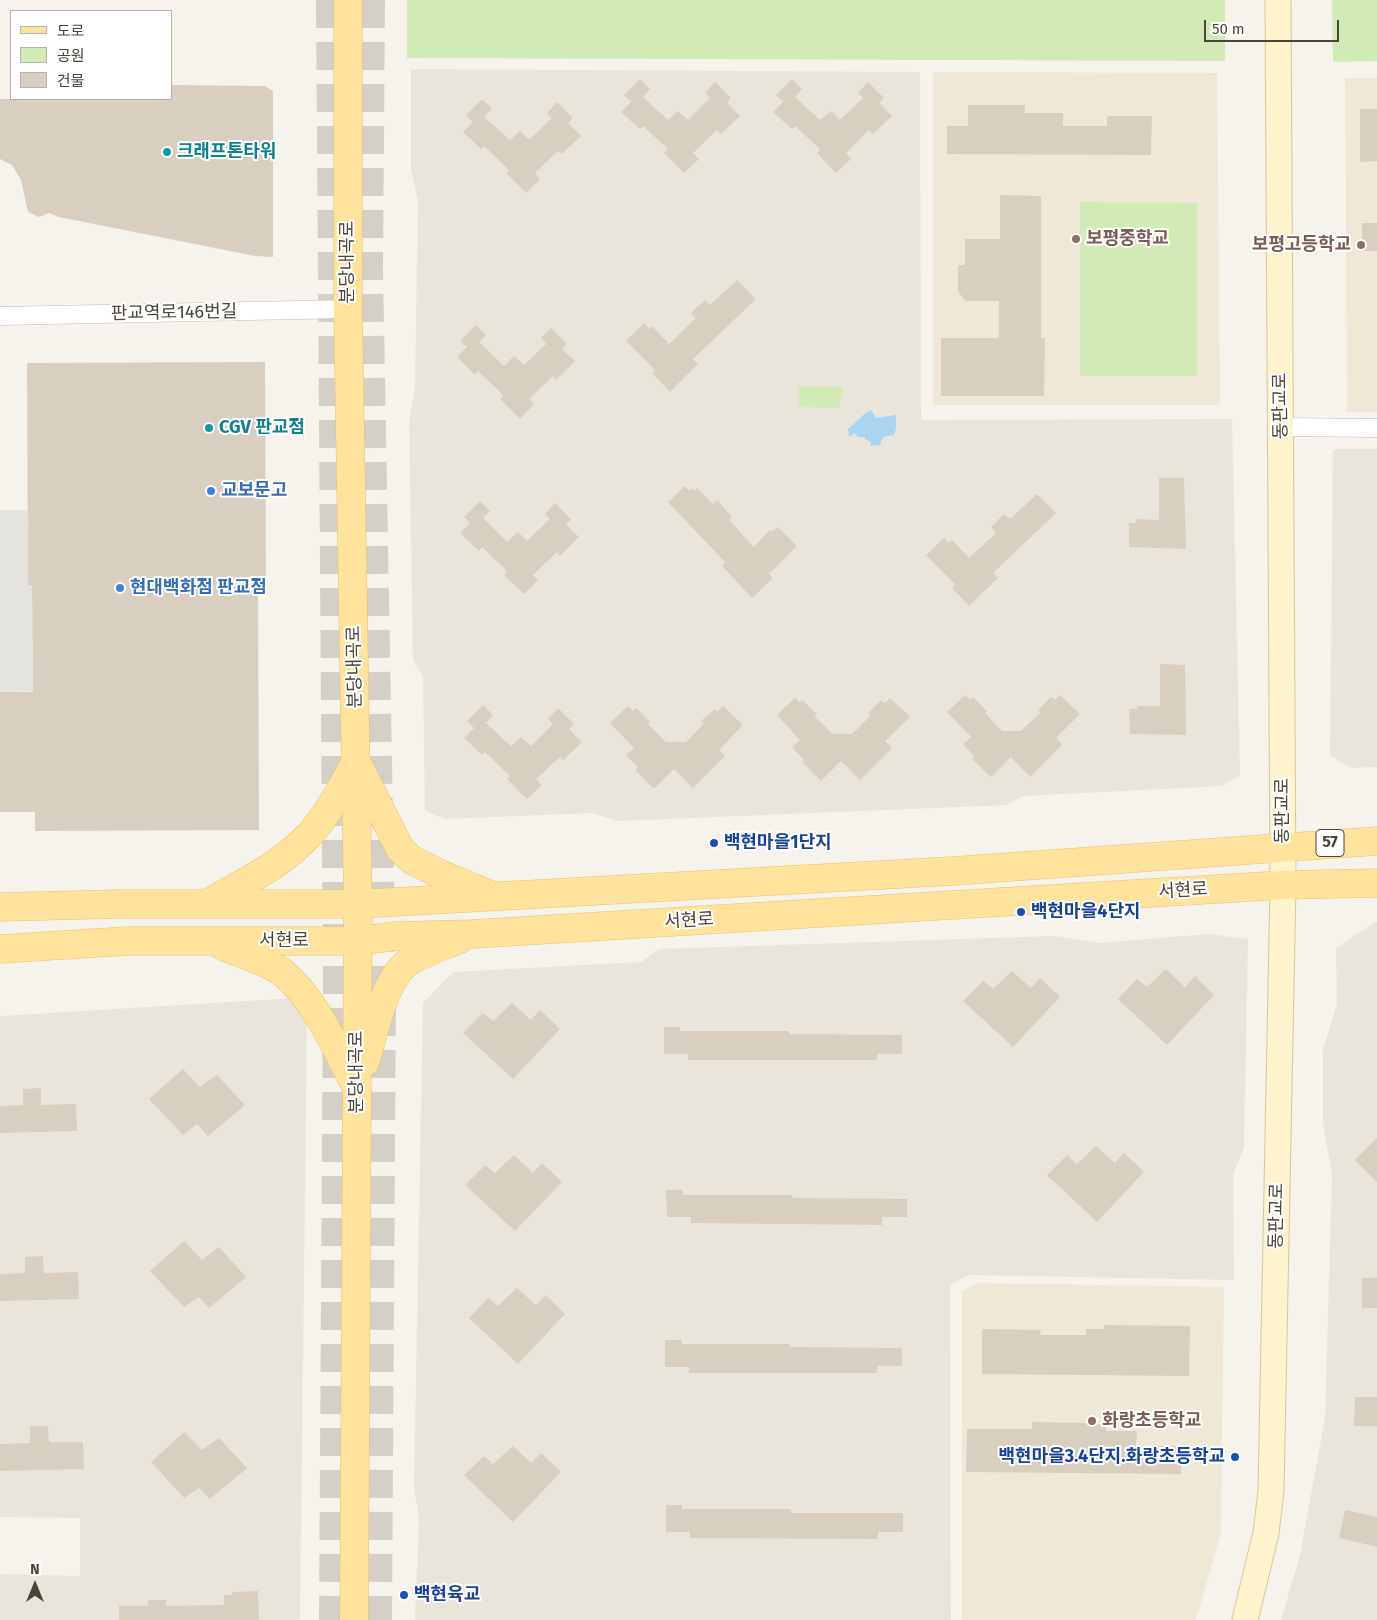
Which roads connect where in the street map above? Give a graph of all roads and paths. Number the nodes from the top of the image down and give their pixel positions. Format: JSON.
{"nodes":[{"id":1,"x":348,"y":0,"type":"edge"},
{"id":2,"x":1278,"y":0,"type":"edge"},
{"id":3,"x":348,"y":308,"type":"junction"},
{"id":4,"x":0,"y":316,"type":"edge"},
{"id":5,"x":1281,"y":427,"type":"junction"},
{"id":6,"x":1377,"y":428,"type":"edge"},
{"id":7,"x":356,"y":761,"type":"junction"},
{"id":8,"x":1377,"y":841,"type":"edge"},
{"id":9,"x":1283,"y":846,"type":"junction"},
{"id":10,"x":1377,"y":882,"type":"edge"},
{"id":11,"x":1283,"y":885,"type":"junction"},
{"id":12,"x":494,"y":896,"type":"junction"},
{"id":13,"x":207,"y":904,"type":"junction"},
{"id":14,"x":358,"y":904,"type":"junction"},
{"id":15,"x":0,"y":907,"type":"edge"},
{"id":16,"x":472,"y":934,"type":"junction"},
{"id":17,"x":212,"y":941,"type":"junction"},
{"id":18,"x":358,"y":941,"type":"junction"},
{"id":19,"x":0,"y":949,"type":"edge"},
{"id":20,"x":357,"y":1087,"type":"junction"},
{"id":21,"x":354,"y":1620,"type":"edge"},
{"id":22,"x":1245,"y":1620,"type":"edge"}],
"edges":[{"from":1,"to":3,"type":"main road","name":"분당내곡로"},
{"from":2,"to":5,"type":"main road","name":"동판교로"},
{"from":3,"to":4,"type":"street","name":"판교역로146번길"},
{"from":3,"to":7,"type":"main road","name":"분당내곡로"},
{"from":5,"to":6,"type":"street"},
{"from":5,"to":9,"type":"main road","name":"동판교로"},
{"from":7,"to":12,"type":"main road"},
{"from":7,"to":13,"type":"main road"},
{"from":7,"to":14,"type":"main road","name":"분당내곡로"},
{"from":8,"to":9,"type":"main road","name":"서현로","number":"57"},
{"from":9,"to":11,"type":"main road","name":"동판교로"},
{"from":9,"to":12,"type":"main road","name":"서현로"},
{"from":10,"to":11,"type":"main road","name":"서현로"},
{"from":11,"to":16,"type":"main road","name":"서현로"},
{"from":11,"to":22,"type":"main road","name":"동판교로"},
{"from":12,"to":14,"type":"main road","name":"서현로"},
{"from":13,"to":14,"type":"main road","name":"서현로"},
{"from":13,"to":15,"type":"main road","name":"서현로"},
{"from":14,"to":18,"type":"main road","name":"분당내곡로"},
{"from":16,"to":18,"type":"main road","name":"서현로"},
{"from":16,"to":20,"type":"main road"},
{"from":17,"to":18,"type":"main road","name":"서현로"},
{"from":17,"to":19,"type":"main road","name":"서현로"},
{"from":17,"to":20,"type":"main road"},
{"from":18,"to":20,"type":"main road","name":"분당내곡로"},
{"from":20,"to":21,"type":"main road","name":"분당내곡로"}]}
